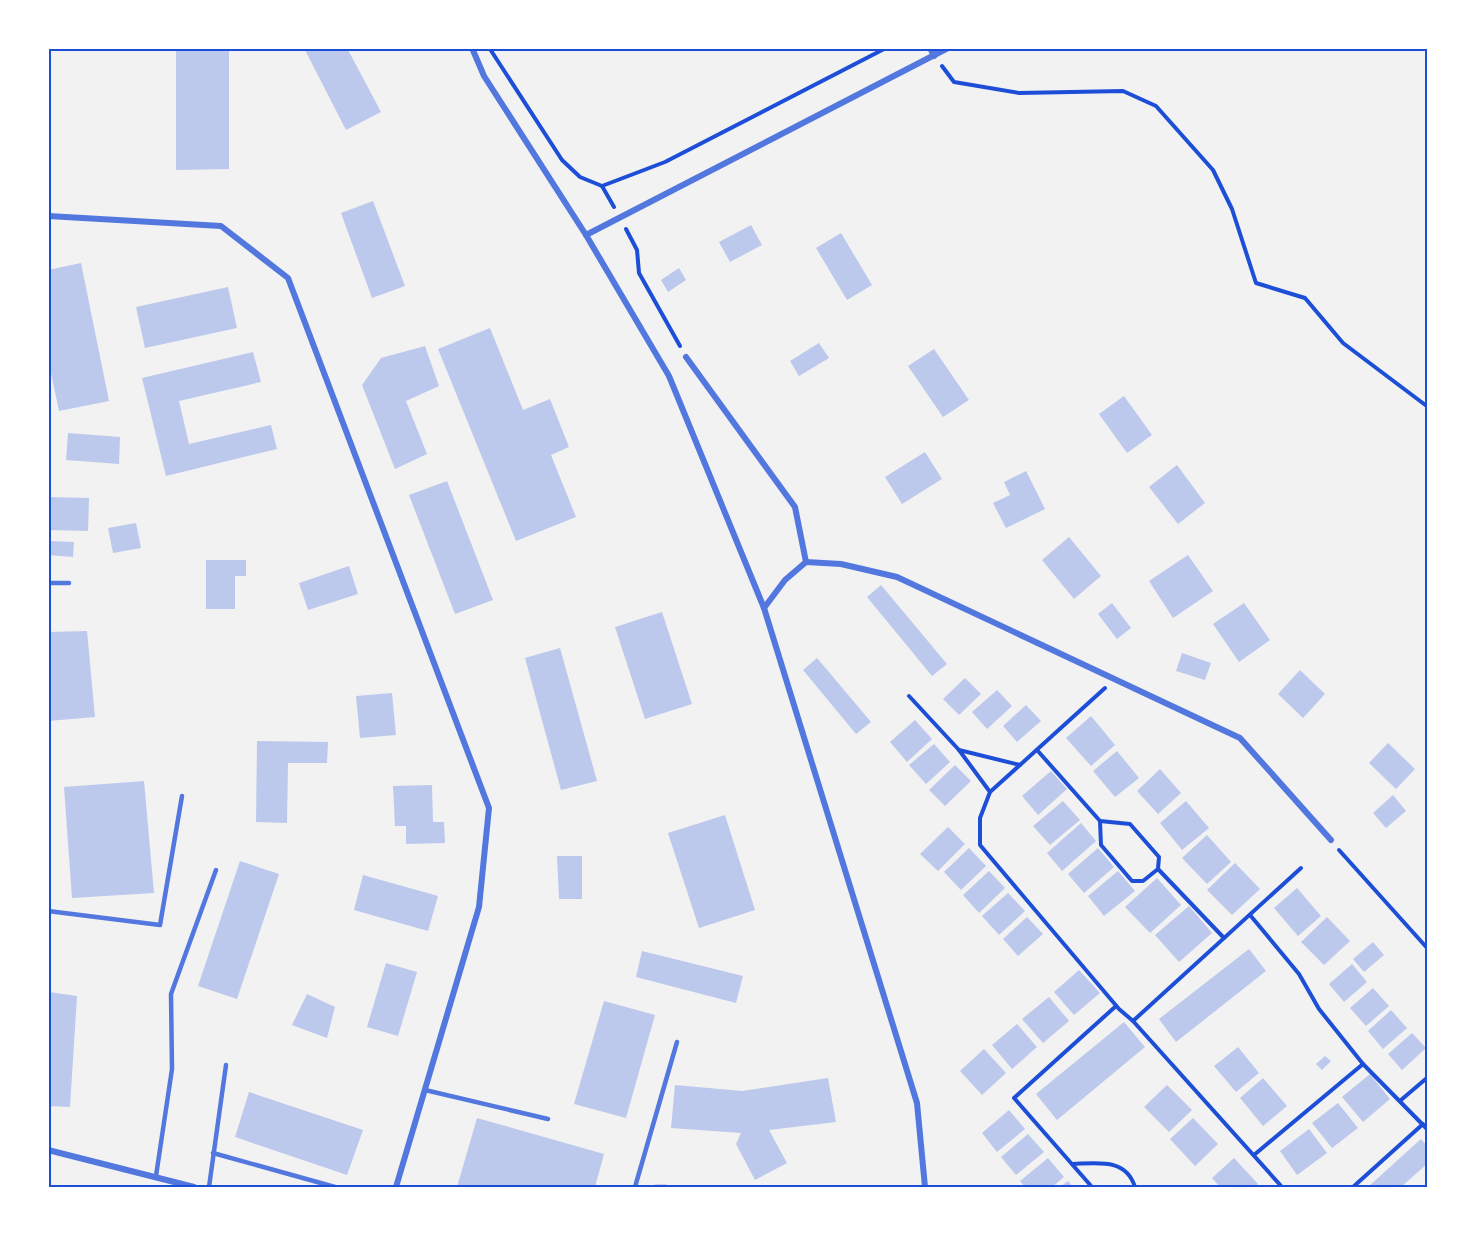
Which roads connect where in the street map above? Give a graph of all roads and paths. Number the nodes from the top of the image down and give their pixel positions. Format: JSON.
{"nodes":[{"id":1,"x":472,"y":48,"type":"edge"},
{"id":2,"x":489,"y":48,"type":"edge"},
{"id":3,"x":930,"y":48,"type":"edge"},
{"id":4,"x":948,"y":48,"type":"edge"},
{"id":5,"x":934,"y":56,"type":"junction"},
{"id":6,"x":602,"y":186,"type":"dead end"},
{"id":7,"x":48,"y":216,"type":"edge"},
{"id":8,"x":586,"y":235,"type":"junction"},
{"id":9,"x":686,"y":357,"type":"dead end"},
{"id":10,"x":1428,"y":407,"type":"edge"},
{"id":11,"x":806,"y":562,"type":"junction"},
{"id":12,"x":48,"y":583,"type":"edge"},
{"id":13,"x":69,"y":583,"type":"dead end"},
{"id":14,"x":764,"y":608,"type":"junction"},
{"id":15,"x":1115,"y":678,"type":"junction"},
{"id":16,"x":909,"y":696,"type":"dead end"},
{"id":17,"x":959,"y":750,"type":"junction"},
{"id":18,"x":1036,"y":750,"type":"junction"},
{"id":19,"x":1020,"y":765,"type":"junction"},
{"id":20,"x":990,"y":792,"type":"junction"},
{"id":21,"x":182,"y":796,"type":"dead end"},
{"id":22,"x":1100,"y":821,"type":"junction"},
{"id":23,"x":1330,"y":840,"type":"joint"},
{"id":24,"x":1301,"y":868,"type":"dead end"},
{"id":25,"x":1158,"y":869,"type":"junction"},
{"id":26,"x":216,"y":870,"type":"dead end"},
{"id":27,"x":48,"y":911,"type":"edge"},
{"id":28,"x":1250,"y":915,"type":"junction"},
{"id":29,"x":1224,"y":938,"type":"junction"},
{"id":30,"x":1428,"y":949,"type":"edge"},
{"id":31,"x":1116,"y":1006,"type":"junction"},
{"id":32,"x":1133,"y":1021,"type":"junction"},
{"id":33,"x":677,"y":1042,"type":"dead end"},
{"id":34,"x":1363,"y":1064,"type":"junction"},
{"id":35,"x":225,"y":1065,"type":"dead end"},
{"id":36,"x":1428,"y":1077,"type":"edge"},
{"id":37,"x":424,"y":1090,"type":"junction"},
{"id":38,"x":1401,"y":1100,"type":"junction"},
{"id":39,"x":548,"y":1119,"type":"dead end"},
{"id":40,"x":1423,"y":1124,"type":"junction"},
{"id":41,"x":1428,"y":1130,"type":"edge"},
{"id":42,"x":48,"y":1150,"type":"edge"},
{"id":43,"x":213,"y":1153,"type":"junction"},
{"id":44,"x":1254,"y":1155,"type":"junction"},
{"id":45,"x":1072,"y":1164,"type":"junction"},
{"id":46,"x":156,"y":1176,"type":"junction"},
{"id":47,"x":194,"y":1187,"type":"edge"},
{"id":48,"x":209,"y":1187,"type":"edge"},
{"id":49,"x":335,"y":1187,"type":"edge"},
{"id":50,"x":396,"y":1187,"type":"edge"},
{"id":51,"x":635,"y":1187,"type":"edge"},
{"id":52,"x":655,"y":1187,"type":"edge"},
{"id":53,"x":666,"y":1187,"type":"edge"},
{"id":54,"x":925,"y":1187,"type":"edge"},
{"id":55,"x":1092,"y":1187,"type":"edge"},
{"id":56,"x":1135,"y":1187,"type":"edge"},
{"id":57,"x":1282,"y":1187,"type":"edge"},
{"id":58,"x":1353,"y":1187,"type":"edge"}],
"edges":[{"from":1,"to":8,"type":"street"},
{"from":2,"to":6,"type":"path"},
{"from":3,"to":5,"type":"street"},
{"from":4,"to":5,"type":"street"},
{"from":5,"to":8,"type":"street"},
{"from":5,"to":10,"type":"path"},
{"from":7,"to":37,"type":"street"},
{"from":8,"to":14,"type":"street"},
{"from":9,"to":11,"type":"street"},
{"from":11,"to":14,"type":"street"},
{"from":11,"to":15,"type":"street"},
{"from":12,"to":13,"type":"lane"},
{"from":14,"to":54,"type":"street"},
{"from":15,"to":18,"type":"path"},
{"from":15,"to":23,"type":"street"},
{"from":16,"to":17,"type":"path"},
{"from":17,"to":19,"type":"path"},
{"from":17,"to":20,"type":"path"},
{"from":18,"to":19,"type":"path"},
{"from":18,"to":22,"type":"path"},
{"from":19,"to":20,"type":"path"},
{"from":20,"to":31,"type":"path"},
{"from":21,"to":27,"type":"lane"},
{"from":22,"to":25,"type":"path"},
{"from":22,"to":25,"type":"path"},
{"from":23,"to":30,"type":"path"},
{"from":24,"to":28,"type":"path"},
{"from":25,"to":29,"type":"path"},
{"from":26,"to":46,"type":"lane"},
{"from":28,"to":29,"type":"path"},
{"from":28,"to":34,"type":"path"},
{"from":29,"to":32,"type":"path"},
{"from":31,"to":32,"type":"path"},
{"from":31,"to":45,"type":"path"},
{"from":32,"to":44,"type":"path"},
{"from":33,"to":51,"type":"lane"},
{"from":34,"to":38,"type":"path"},
{"from":34,"to":44,"type":"path"},
{"from":35,"to":43,"type":"lane"},
{"from":36,"to":38,"type":"path"},
{"from":37,"to":39,"type":"lane"},
{"from":37,"to":50,"type":"street"},
{"from":38,"to":40,"type":"path"},
{"from":40,"to":41,"type":"path"},
{"from":40,"to":58,"type":"path"},
{"from":42,"to":46,"type":"street"},
{"from":43,"to":48,"type":"lane"},
{"from":43,"to":49,"type":"lane"},
{"from":44,"to":57,"type":"path"},
{"from":45,"to":55,"type":"path"},
{"from":45,"to":56,"type":"path"},
{"from":46,"to":47,"type":"street"},
{"from":52,"to":53,"type":"lane"}]}
